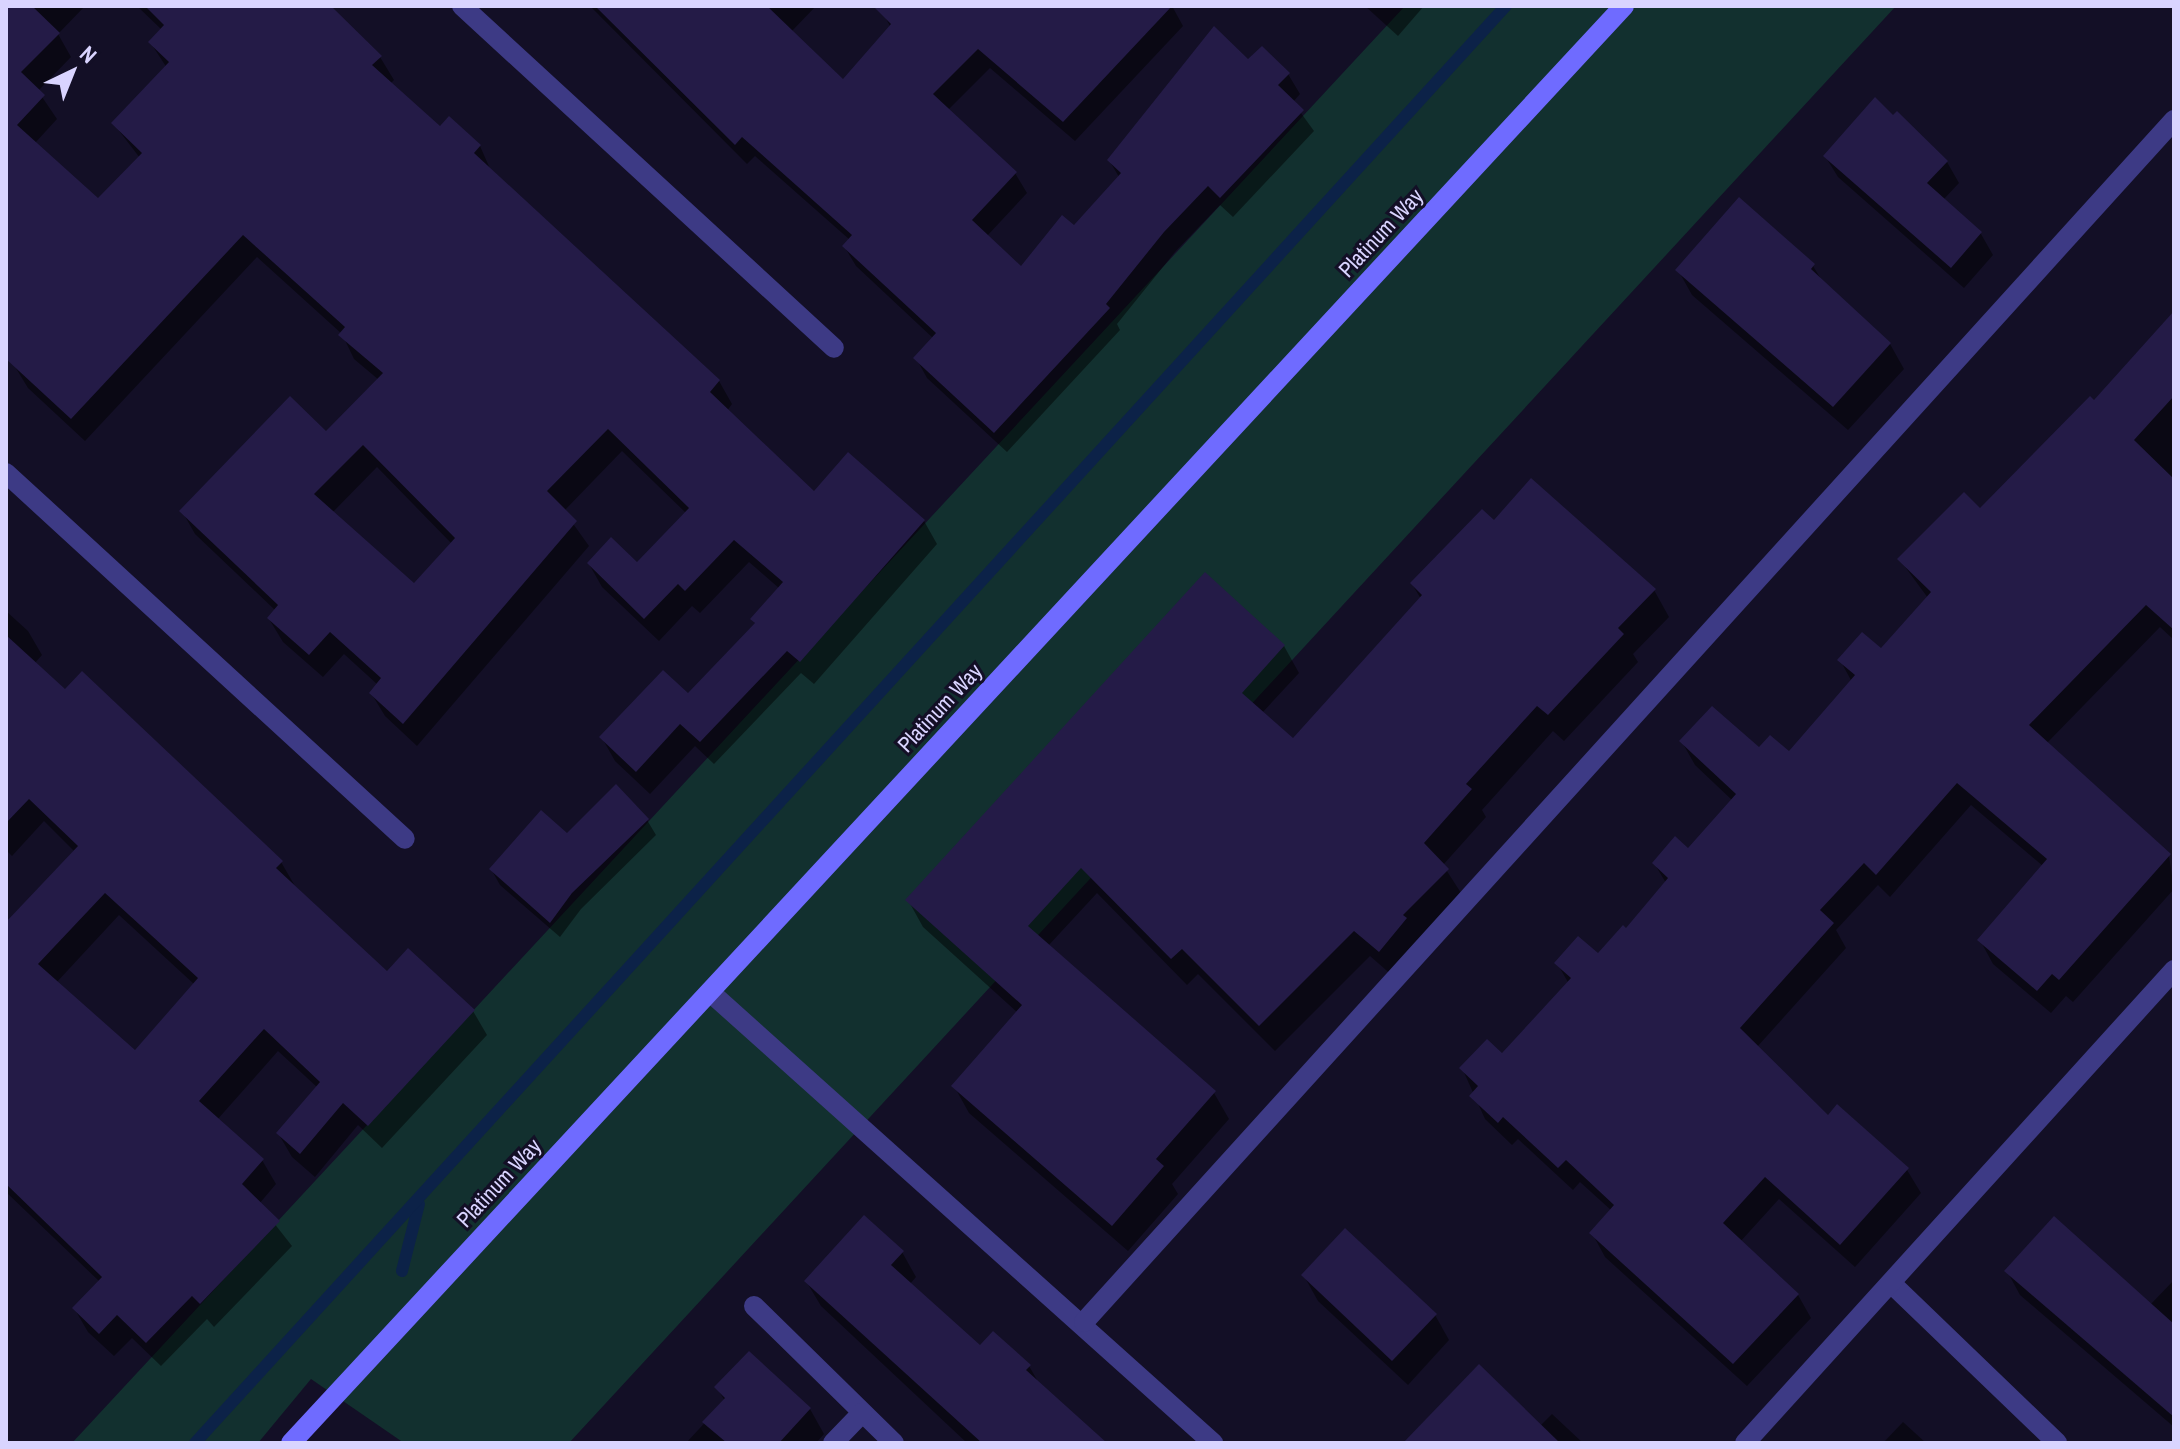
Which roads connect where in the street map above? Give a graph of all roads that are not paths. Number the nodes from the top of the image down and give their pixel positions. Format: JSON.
{"nodes":[{"id":1,"x":462,"y":6,"type":"edge"},
{"id":2,"x":1624,"y":6,"type":"edge"},
{"id":3,"x":2174,"y":120,"type":"edge"},
{"id":4,"x":834,"y":348,"type":"dead end"},
{"id":5,"x":6,"y":473,"type":"edge"},
{"id":6,"x":405,"y":839,"type":"dead end"},
{"id":7,"x":2174,"y":970,"type":"edge"},
{"id":8,"x":710,"y":992,"type":"junction"},
{"id":9,"x":1892,"y":1284,"type":"junction"},
{"id":10,"x":754,"y":1306,"type":"dead end"},
{"id":11,"x":1084,"y":1322,"type":"junction"},
{"id":12,"x":862,"y":1413,"type":"junction"},
{"id":13,"x":291,"y":1443,"type":"edge"},
{"id":14,"x":833,"y":1443,"type":"edge"},
{"id":15,"x":894,"y":1443,"type":"edge"},
{"id":16,"x":1213,"y":1443,"type":"edge"},
{"id":17,"x":1745,"y":1443,"type":"edge"},
{"id":18,"x":2057,"y":1443,"type":"edge"}],
"edges":[{"from":1,"to":4,"type":"street"},
{"from":2,"to":8,"type":"street","name":"Platinum Way"},
{"from":3,"to":11,"type":"street"},
{"from":5,"to":6,"type":"street"},
{"from":7,"to":9,"type":"street"},
{"from":8,"to":11,"type":"street"},
{"from":8,"to":13,"type":"street","name":"Platinum Way"},
{"from":9,"to":17,"type":"street"},
{"from":9,"to":18,"type":"street"},
{"from":10,"to":12,"type":"street"},
{"from":11,"to":16,"type":"street"},
{"from":12,"to":14,"type":"street"},
{"from":12,"to":15,"type":"street"}]}
